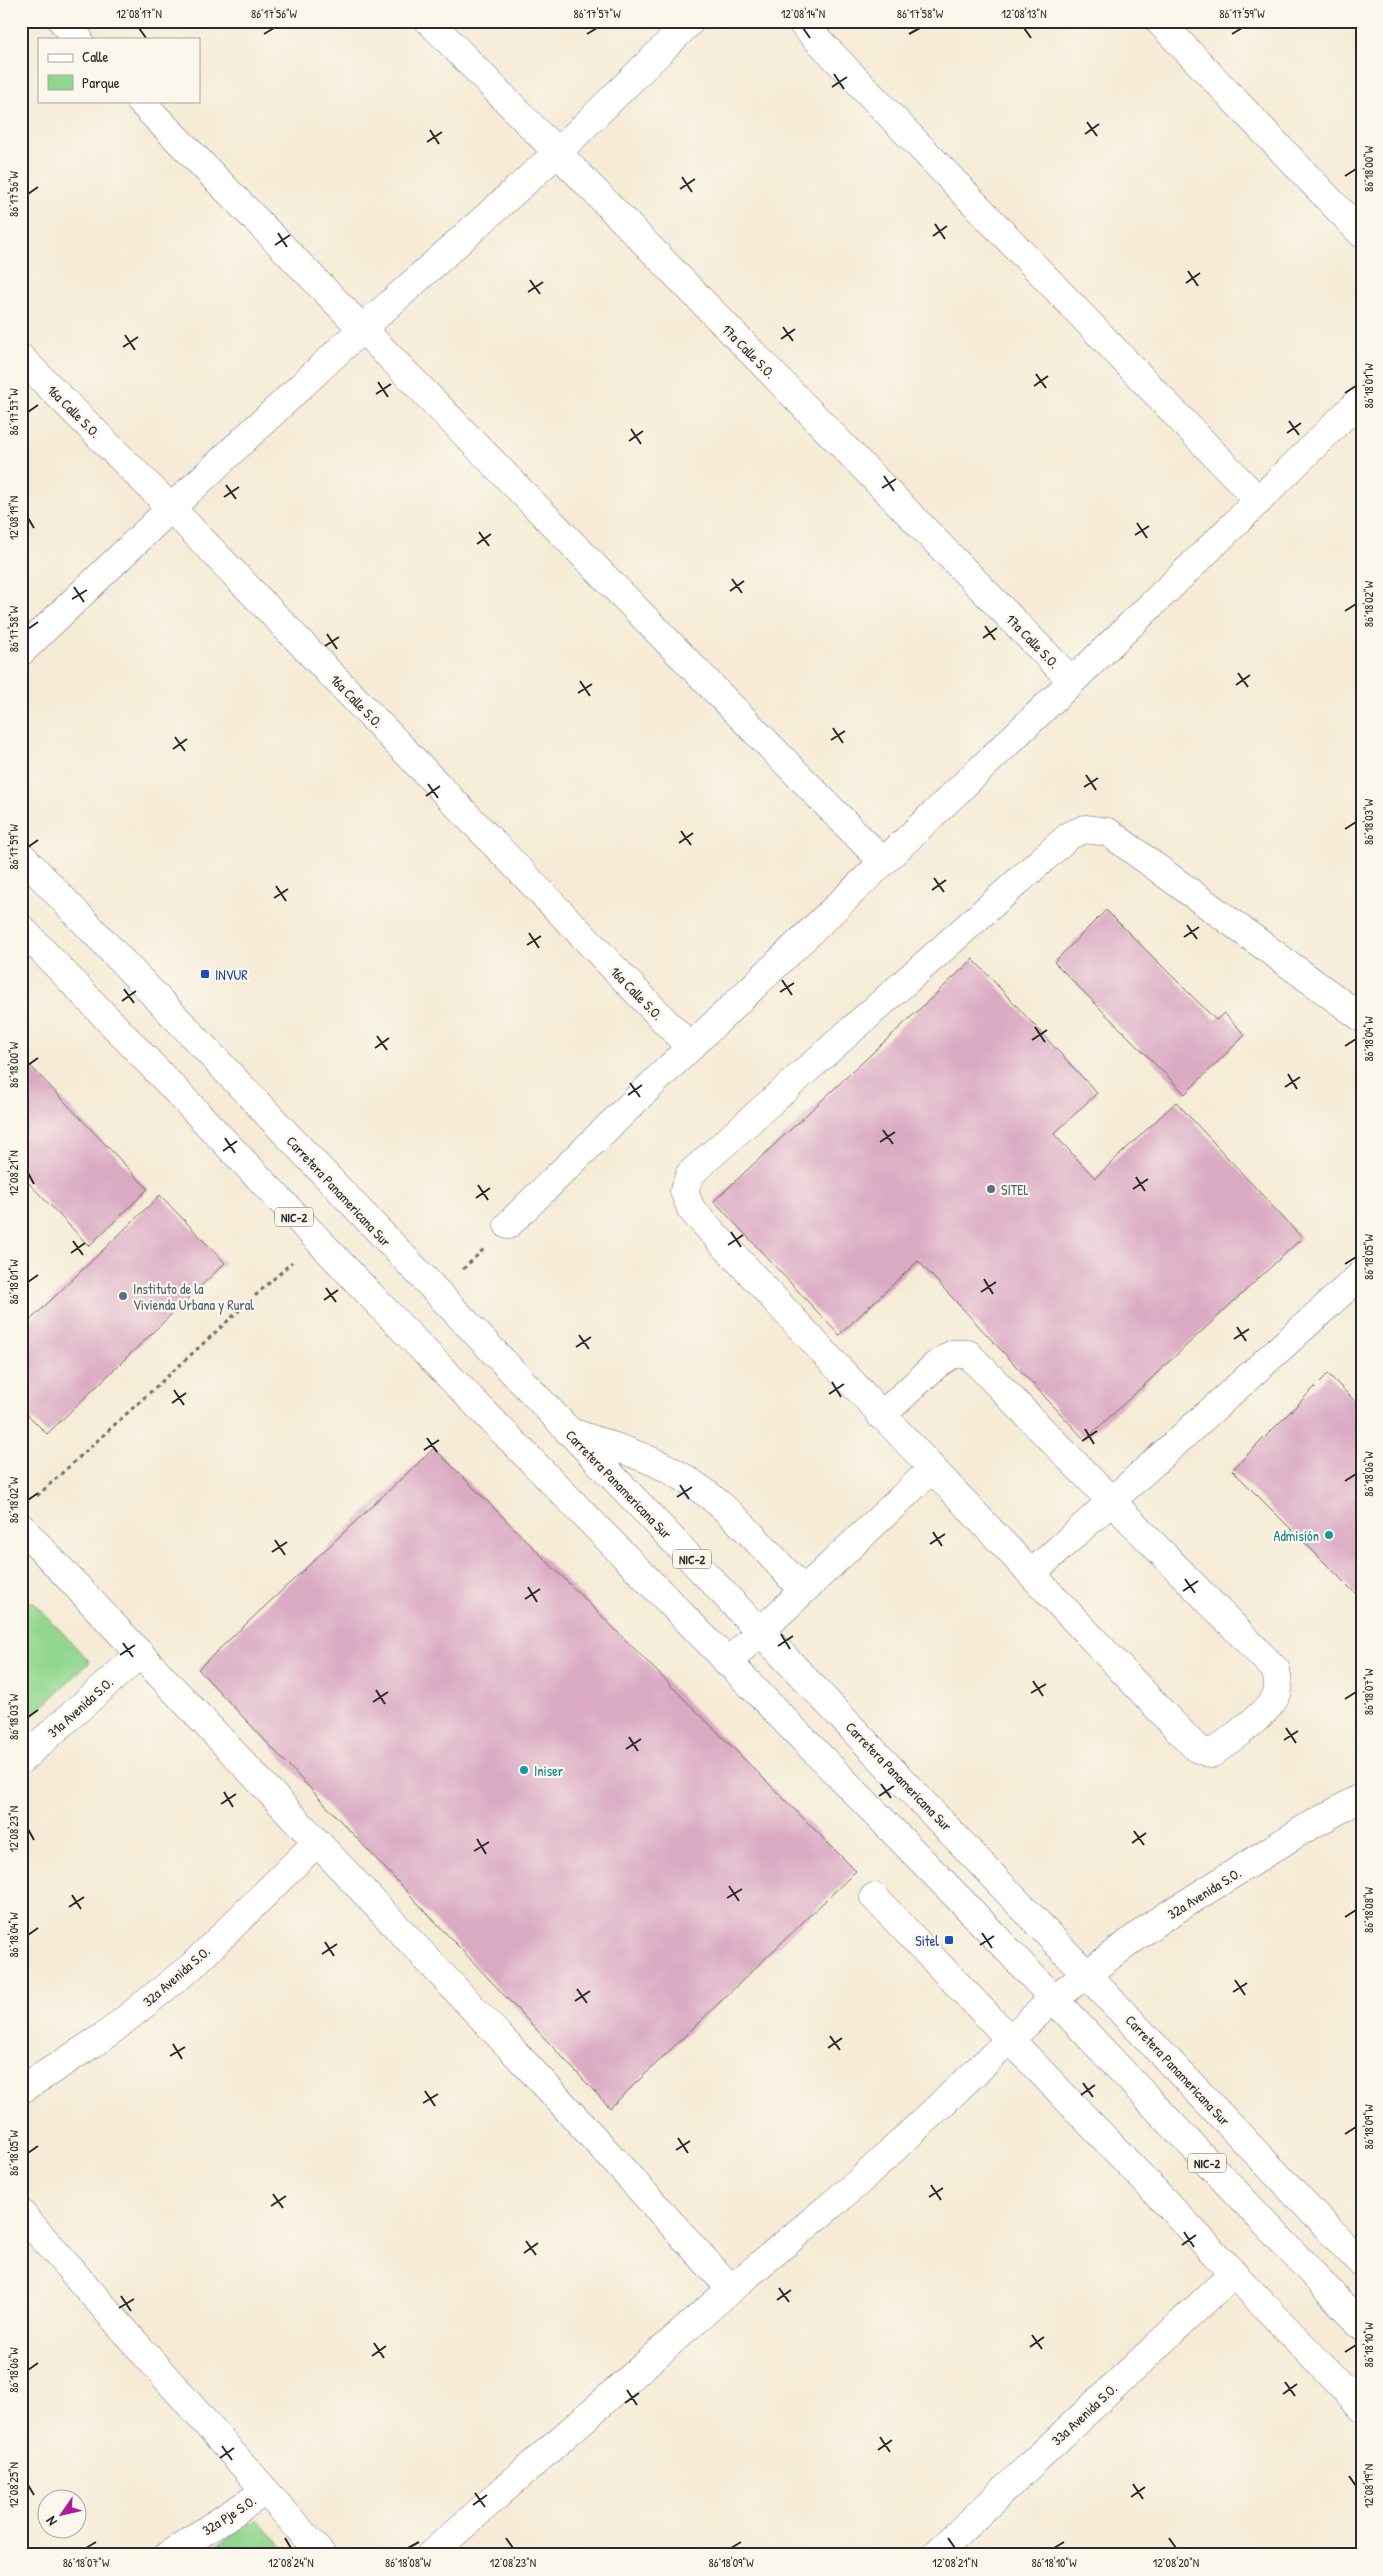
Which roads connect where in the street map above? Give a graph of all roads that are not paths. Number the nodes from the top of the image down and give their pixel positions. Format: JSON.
{"nodes":[{"id":1,"x":62,"y":21,"type":"edge"},
{"id":2,"x":429,"y":21,"type":"edge"},
{"id":3,"x":691,"y":21,"type":"edge"},
{"id":4,"x":800,"y":21,"type":"edge"},
{"id":5,"x":1159,"y":21,"type":"edge"},
{"id":6,"x":78,"y":38,"type":"edge"},
{"id":7,"x":141,"y":102,"type":"edge"},
{"id":8,"x":556,"y":154,"type":"junction"},
{"id":9,"x":1362,"y":234,"type":"edge"},
{"id":10,"x":362,"y":329,"type":"junction"},
{"id":11,"x":21,"y":358,"type":"edge"},
{"id":12,"x":1362,"y":398,"type":"edge"},
{"id":13,"x":1259,"y":501,"type":"junction"},
{"id":14,"x":171,"y":508,"type":"junction"},
{"id":15,"x":21,"y":652,"type":"edge"},
{"id":16,"x":1071,"y":680,"type":"junction"},
{"id":17,"x":21,"y":855,"type":"edge"},
{"id":18,"x":883,"y":862,"type":"junction"},
{"id":19,"x":21,"y":928,"type":"edge"},
{"id":20,"x":1362,"y":1018,"type":"edge"},
{"id":21,"x":689,"y":1046,"type":"junction"},
{"id":22,"x":499,"y":1234,"type":"road end"},
{"id":23,"x":1362,"y":1274,"type":"edge"},
{"id":24,"x":881,"y":1416,"type":"junction"},
{"id":25,"x":568,"y":1431,"type":"junction"},
{"id":26,"x":931,"y":1470,"type":"junction"},
{"id":27,"x":1112,"y":1500,"type":"junction"},
{"id":28,"x":21,"y":1527,"type":"edge"},
{"id":29,"x":1031,"y":1574,"type":"junction"},
{"id":30,"x":803,"y":1591,"type":"junction"},
{"id":31,"x":762,"y":1631,"type":"junction"},
{"id":32,"x":139,"y":1655,"type":"junction"},
{"id":33,"x":727,"y":1663,"type":"junction"},
{"id":34,"x":21,"y":1760,"type":"edge"},
{"id":35,"x":1362,"y":1797,"type":"edge"},
{"id":36,"x":316,"y":1843,"type":"junction"},
{"id":37,"x":874,"y":1898,"type":"dead end"},
{"id":38,"x":1086,"y":1973,"type":"junction"},
{"id":39,"x":1053,"y":2000,"type":"junction"},
{"id":40,"x":1010,"y":2040,"type":"junction"},
{"id":41,"x":21,"y":2090,"type":"edge"},
{"id":42,"x":21,"y":2213,"type":"edge"},
{"id":43,"x":1362,"y":2264,"type":"edge"},
{"id":44,"x":1234,"y":2273,"type":"junction"},
{"id":45,"x":731,"y":2289,"type":"junction"},
{"id":46,"x":1362,"y":2326,"type":"edge"},
{"id":47,"x":1362,"y":2408,"type":"edge"},
{"id":48,"x":266,"y":2491,"type":"junction"},
{"id":49,"x":168,"y":2555,"type":"edge"},
{"id":50,"x":322,"y":2555,"type":"edge"},
{"id":51,"x":430,"y":2555,"type":"edge"},
{"id":52,"x":935,"y":2555,"type":"edge"}],
"edges":[{"from":1,"to":6,"type":"main road"},
{"from":2,"to":8,"type":"main road","name":"17a Calle S.O."},
{"from":3,"to":8,"type":"main road"},
{"from":4,"to":13,"type":"main road"},
{"from":5,"to":9,"type":"main road"},
{"from":7,"to":10,"type":"main road"},
{"from":8,"to":10,"type":"main road"},
{"from":8,"to":16,"type":"main road","name":"17a Calle S.O."},
{"from":10,"to":14,"type":"main road"},
{"from":10,"to":18,"type":"main road"},
{"from":11,"to":14,"type":"main road","name":"16a Calle S.O."},
{"from":12,"to":13,"type":"main road"},
{"from":13,"to":16,"type":"main road"},
{"from":14,"to":15,"type":"main road"},
{"from":14,"to":21,"type":"main road","name":"16a Calle S.O."},
{"from":16,"to":18,"type":"main road"},
{"from":17,"to":25,"type":"main road","name":"Carretera Panamericana Sur","number":"NIC-2"},
{"from":18,"to":21,"type":"main road"},
{"from":19,"to":33,"type":"main road","number":"NIC-2"},
{"from":20,"to":24,"type":"main road"},
{"from":21,"to":22,"type":"main road"},
{"from":23,"to":27,"type":"main road"},
{"from":24,"to":26,"type":"main road"},
{"from":24,"to":27,"type":"main road"},
{"from":25,"to":30,"type":"main road"},
{"from":25,"to":31,"type":"main road","name":"Carretera Panamericana Sur","number":"NIC-2"},
{"from":26,"to":29,"type":"main road"},
{"from":26,"to":30,"type":"main road"},
{"from":27,"to":29,"type":"main road"},
{"from":27,"to":29,"type":"main road"},
{"from":28,"to":32,"type":"main road"},
{"from":30,"to":31,"type":"main road"},
{"from":31,"to":33,"type":"main road"},
{"from":31,"to":38,"type":"main road","name":"Carretera Panamericana Sur","number":"NIC-2"},
{"from":32,"to":34,"type":"main road","name":"31a Avenida S.O."},
{"from":32,"to":36,"type":"main road"},
{"from":33,"to":39,"type":"main road","number":"NIC-2"},
{"from":35,"to":38,"type":"main road","name":"32a Avenida S.O."},
{"from":36,"to":41,"type":"main road","name":"32a Avenida S.O."},
{"from":36,"to":45,"type":"main road"},
{"from":37,"to":40,"type":"main road"},
{"from":38,"to":39,"type":"main road","name":"32a Avenida S.O."},
{"from":38,"to":43,"type":"main road","name":"Carretera Panamericana Sur","number":"NIC-2"},
{"from":39,"to":40,"type":"main road","name":"32a Avenida S.O."},
{"from":39,"to":46,"type":"main road","number":"NIC-2"},
{"from":40,"to":44,"type":"main road"},
{"from":40,"to":45,"type":"main road","name":"32a Avenida S.O."},
{"from":42,"to":48,"type":"main road"},
{"from":44,"to":47,"type":"main road"},
{"from":44,"to":52,"type":"main road","name":"33a Avenida S.O."},
{"from":45,"to":51,"type":"main road","name":"32a Avenida S.O."},
{"from":48,"to":49,"type":"main road","name":"32a Pje S.O."},
{"from":48,"to":50,"type":"main road"}]}
